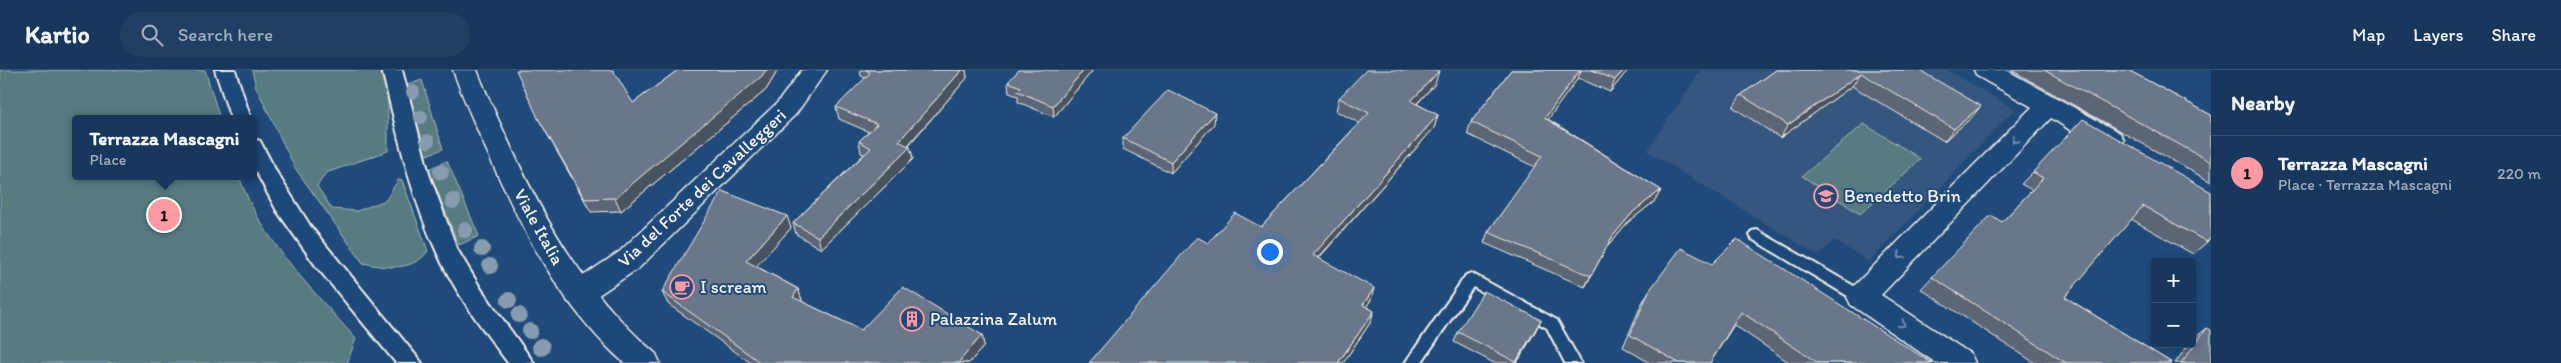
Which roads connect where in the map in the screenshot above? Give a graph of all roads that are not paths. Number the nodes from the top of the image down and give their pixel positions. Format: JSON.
{"nodes":[{"id":1,"x":225,"y":70,"type":"edge"},
{"id":2,"x":392,"y":70,"type":"edge"},
{"id":3,"x":465,"y":70,"type":"edge"},
{"id":4,"x":815,"y":70,"type":"edge"},
{"id":5,"x":1986,"y":70,"type":"edge"},
{"id":6,"x":2049,"y":105,"type":"junction"},
{"id":7,"x":240,"y":115,"type":"edge"},
{"id":8,"x":2134,"y":154,"type":"edge"},
{"id":9,"x":257,"y":155,"type":"edge"},
{"id":10,"x":1757,"y":234,"type":"dead end"},
{"id":11,"x":578,"y":294,"type":"junction"},
{"id":12,"x":1861,"y":297,"type":"junction"},
{"id":13,"x":410,"y":363,"type":"edge"},
{"id":14,"x":522,"y":363,"type":"edge"},
{"id":15,"x":645,"y":363,"type":"edge"},
{"id":16,"x":1413,"y":363,"type":"edge"},
{"id":17,"x":1574,"y":363,"type":"edge"},
{"id":18,"x":1960,"y":363,"type":"edge"}],
"edges":[{"from":1,"to":7,"type":"street"},
{"from":2,"to":14,"type":"street"},
{"from":3,"to":11,"type":"street","name":"Viale Italia"},
{"from":4,"to":11,"type":"street","name":"Via del Forte dei Cavalleggeri"},
{"from":5,"to":6,"type":"street"},
{"from":6,"to":8,"type":"street"},
{"from":6,"to":12,"type":"street","one_way":true},
{"from":9,"to":13,"type":"street"},
{"from":10,"to":12,"type":"lane"},
{"from":11,"to":15,"type":"street","name":"Viale Italia"},
{"from":12,"to":18,"type":"street","one_way":true},
{"from":16,"to":17,"type":"lane"}]}
